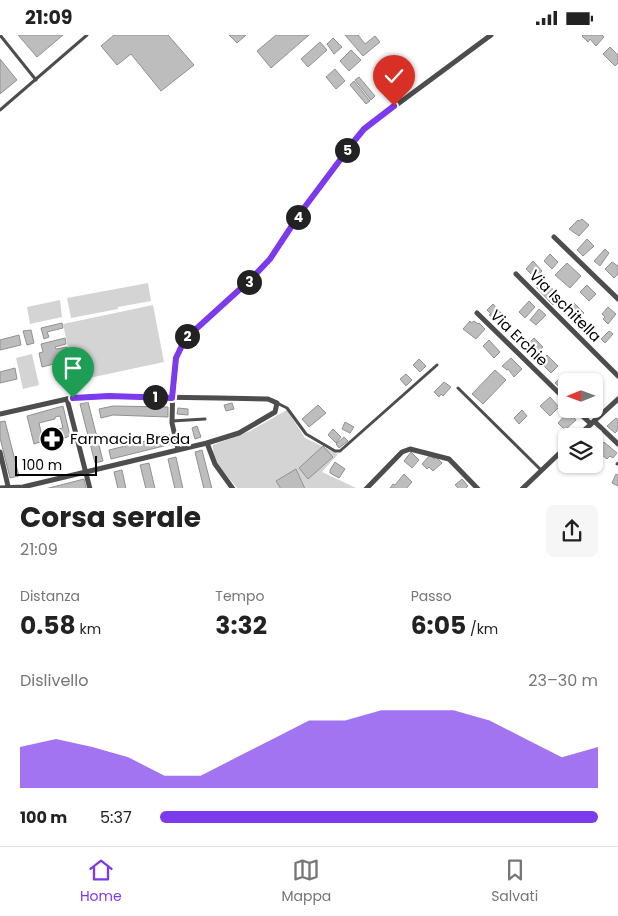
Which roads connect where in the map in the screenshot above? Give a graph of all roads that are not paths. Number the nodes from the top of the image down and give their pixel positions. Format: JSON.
{"nodes":[{"id":1,"x":0,"y":35,"type":"edge"},
{"id":2,"x":87,"y":35,"type":"edge"},
{"id":3,"x":491,"y":35,"type":"edge"},
{"id":4,"x":36,"y":80,"type":"junction"},
{"id":5,"x":0,"y":110,"type":"edge"},
{"id":6,"x":554,"y":237,"type":"dead end"},
{"id":7,"x":516,"y":275,"type":"dead end"},
{"id":8,"x":618,"y":299,"type":"edge"},
{"id":9,"x":477,"y":313,"type":"dead end"},
{"id":10,"x":438,"y":365,"type":"dead end"},
{"id":11,"x":618,"y":376,"type":"edge"},
{"id":12,"x":458,"y":388,"type":"dead end"},
{"id":13,"x":558,"y":393,"type":"edge"},
{"id":14,"x":172,"y":398,"type":"junction"},
{"id":15,"x":68,"y":399,"type":"junction"},
{"id":16,"x":618,"y":399,"type":"edge"},
{"id":17,"x":277,"y":403,"type":"junction"},
{"id":18,"x":0,"y":414,"type":"edge"},
{"id":19,"x":586,"y":418,"type":"edge"},
{"id":20,"x":205,"y":419,"type":"dead end"},
{"id":21,"x":172,"y":421,"type":"junction"},
{"id":22,"x":592,"y":423,"type":"junction"},
{"id":23,"x":587,"y":428,"type":"edge"},
{"id":24,"x":206,"y":443,"type":"junction"},
{"id":25,"x":618,"y":444,"type":"edge"},
{"id":26,"x":178,"y":449,"type":"junction"},
{"id":27,"x":0,"y":452,"type":"edge"},
{"id":28,"x":558,"y":454,"type":"edge"},
{"id":29,"x":541,"y":470,"type":"junction"},
{"id":30,"x":86,"y":472,"type":"junction"},
{"id":31,"x":8,"y":487,"type":"edge"},
{"id":32,"x":0,"y":488,"type":"edge"},
{"id":33,"x":90,"y":488,"type":"edge"},
{"id":34,"x":233,"y":488,"type":"edge"},
{"id":35,"x":367,"y":488,"type":"edge"},
{"id":36,"x":477,"y":488,"type":"edge"},
{"id":37,"x":523,"y":488,"type":"edge"}],
"edges":[{"from":1,"to":4,"type":"lane"},
{"from":2,"to":4,"type":"lane"},
{"from":3,"to":14,"type":"street"},
{"from":4,"to":5,"type":"lane"},
{"from":6,"to":8,"type":"street"},
{"from":7,"to":11,"type":"street","name":"Via Ischitella"},
{"from":9,"to":13,"type":"street","name":"Via Erchie"},
{"from":10,"to":17,"type":"lane"},
{"from":12,"to":29,"type":"lane"},
{"from":14,"to":15,"type":"street"},
{"from":14,"to":17,"type":"street"},
{"from":14,"to":21,"type":"street"},
{"from":15,"to":18,"type":"street"},
{"from":15,"to":30,"type":"street"},
{"from":16,"to":22,"type":"street"},
{"from":17,"to":24,"type":"street"},
{"from":19,"to":22,"type":"street"},
{"from":20,"to":21,"type":"lane"},
{"from":21,"to":26,"type":"street"},
{"from":22,"to":23,"type":"street"},
{"from":22,"to":25,"type":"street"},
{"from":24,"to":26,"type":"street"},
{"from":24,"to":34,"type":"street"},
{"from":26,"to":30,"type":"street"},
{"from":27,"to":31,"type":"street"},
{"from":28,"to":29,"type":"street"},
{"from":29,"to":37,"type":"street"},
{"from":30,"to":31,"type":"street"},
{"from":30,"to":33,"type":"street"},
{"from":31,"to":32,"type":"street"},
{"from":35,"to":36,"type":"street"}]}
